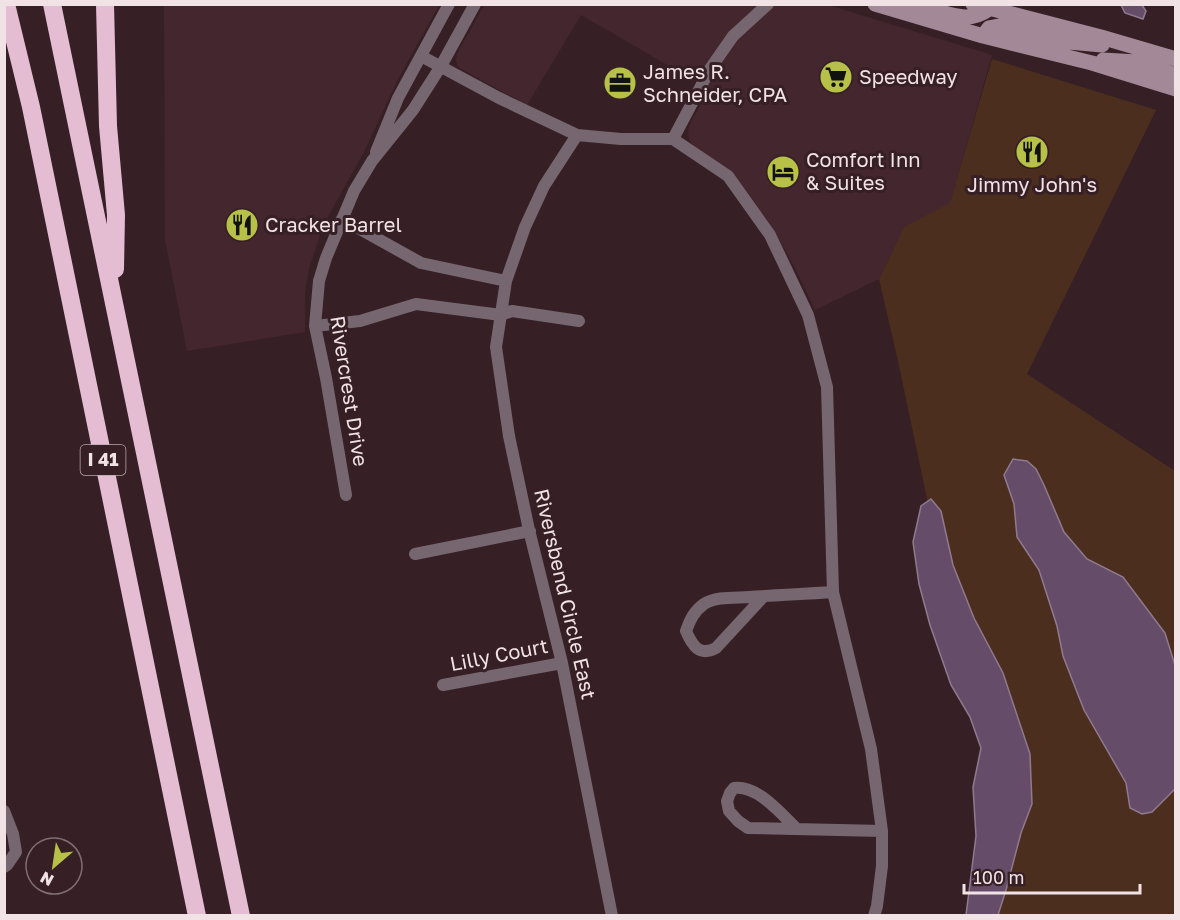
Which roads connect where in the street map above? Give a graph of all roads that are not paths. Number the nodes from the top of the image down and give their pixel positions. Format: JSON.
{"nodes":[{"id":1,"x":6,"y":4,"type":"edge"},
{"id":2,"x":52,"y":4,"type":"edge"},
{"id":3,"x":105,"y":4,"type":"edge"},
{"id":4,"x":449,"y":4,"type":"edge"},
{"id":5,"x":475,"y":4,"type":"edge"},
{"id":6,"x":768,"y":4,"type":"edge"},
{"id":7,"x":875,"y":4,"type":"edge"},
{"id":8,"x":894,"y":4,"type":"edge"},
{"id":9,"x":973,"y":4,"type":"edge"},
{"id":10,"x":989,"y":9,"type":"junction"},
{"id":11,"x":4,"y":23,"type":"edge"},
{"id":12,"x":983,"y":36,"type":"junction"},
{"id":13,"x":1138,"y":48,"type":"junction"},
{"id":14,"x":421,"y":56,"type":"junction"},
{"id":15,"x":1070,"y":58,"type":"junction"},
{"id":16,"x":1176,"y":59,"type":"edge"},
{"id":17,"x":441,"y":66,"type":"junction"},
{"id":18,"x":1176,"y":75,"type":"edge"},
{"id":19,"x":1176,"y":89,"type":"edge"},
{"id":20,"x":31,"y":107,"type":"junction"},
{"id":21,"x":577,"y":135,"type":"junction"},
{"id":22,"x":673,"y":139,"type":"junction"},
{"id":23,"x":372,"y":161,"type":"junction"},
{"id":24,"x":342,"y":219,"type":"junction"},
{"id":25,"x":506,"y":281,"type":"junction"},
{"id":26,"x":114,"y":304,"type":"junction"},
{"id":27,"x":501,"y":315,"type":"junction"},
{"id":28,"x":579,"y":321,"type":"dead end"},
{"id":29,"x":315,"y":326,"type":"junction"},
{"id":30,"x":346,"y":495,"type":"dead end"},
{"id":31,"x":530,"y":531,"type":"junction"},
{"id":32,"x":415,"y":554,"type":"dead end"},
{"id":33,"x":832,"y":592,"type":"junction"},
{"id":34,"x":764,"y":596,"type":"junction"},
{"id":35,"x":561,"y":663,"type":"junction"},
{"id":36,"x":443,"y":686,"type":"dead end"},
{"id":37,"x":4,"y":811,"type":"edge"},
{"id":38,"x":797,"y":829,"type":"junction"},
{"id":39,"x":882,"y":831,"type":"junction"},
{"id":40,"x":4,"y":867,"type":"edge"},
{"id":41,"x":196,"y":915,"type":"edge"},
{"id":42,"x":241,"y":915,"type":"edge"},
{"id":43,"x":612,"y":915,"type":"edge"},
{"id":44,"x":874,"y":915,"type":"edge"}],
"edges":[{"from":1,"to":20,"type":"highway","number":"I 41"},
{"from":2,"to":26,"type":"highway","number":"I 41"},
{"from":3,"to":26,"type":"highway"},
{"from":4,"to":14,"type":"street","name":"Rivercrest Drive"},
{"from":5,"to":17,"type":"street","name":"Rivercrest Drive"},
{"from":6,"to":22,"type":"street"},
{"from":7,"to":12,"type":"main road"},
{"from":8,"to":10,"type":"main road"},
{"from":9,"to":10,"type":"main road"},
{"from":10,"to":12,"type":"main road"},
{"from":10,"to":13,"type":"main road"},
{"from":11,"to":20,"type":"highway"},
{"from":12,"to":13,"type":"main road"},
{"from":12,"to":15,"type":"main road"},
{"from":13,"to":16,"type":"main road"},
{"from":14,"to":17,"type":"street"},
{"from":14,"to":23,"type":"street","name":"Rivercrest Drive"},
{"from":15,"to":18,"type":"main road"},
{"from":15,"to":19,"type":"main road"},
{"from":17,"to":21,"type":"street"},
{"from":17,"to":23,"type":"street","name":"Rivercrest Drive"},
{"from":20,"to":41,"type":"highway","number":"I 41"},
{"from":21,"to":22,"type":"street"},
{"from":21,"to":25,"type":"street","name":"Riversbend Circle East"},
{"from":22,"to":33,"type":"street"},
{"from":23,"to":24,"type":"street","name":"Rivercrest Drive"},
{"from":24,"to":25,"type":"street"},
{"from":24,"to":29,"type":"street","name":"Rivercrest Drive"},
{"from":25,"to":27,"type":"street","name":"Riversbend Circle East"},
{"from":26,"to":42,"type":"highway","number":"I 41"},
{"from":27,"to":28,"type":"street"},
{"from":27,"to":29,"type":"street"},
{"from":27,"to":31,"type":"street","name":"Riversbend Circle East"},
{"from":29,"to":30,"type":"street","name":"Rivercrest Drive"},
{"from":31,"to":32,"type":"street"},
{"from":31,"to":35,"type":"street","name":"Riversbend Circle East"},
{"from":33,"to":34,"type":"street"},
{"from":33,"to":39,"type":"street"},
{"from":34,"to":34,"type":"street"},
{"from":35,"to":36,"type":"street","name":"Lilly Court"},
{"from":35,"to":43,"type":"street","name":"Riversbend Circle East"},
{"from":37,"to":40,"type":"street"},
{"from":38,"to":38,"type":"street"},
{"from":38,"to":39,"type":"street"},
{"from":39,"to":44,"type":"street"}]}
